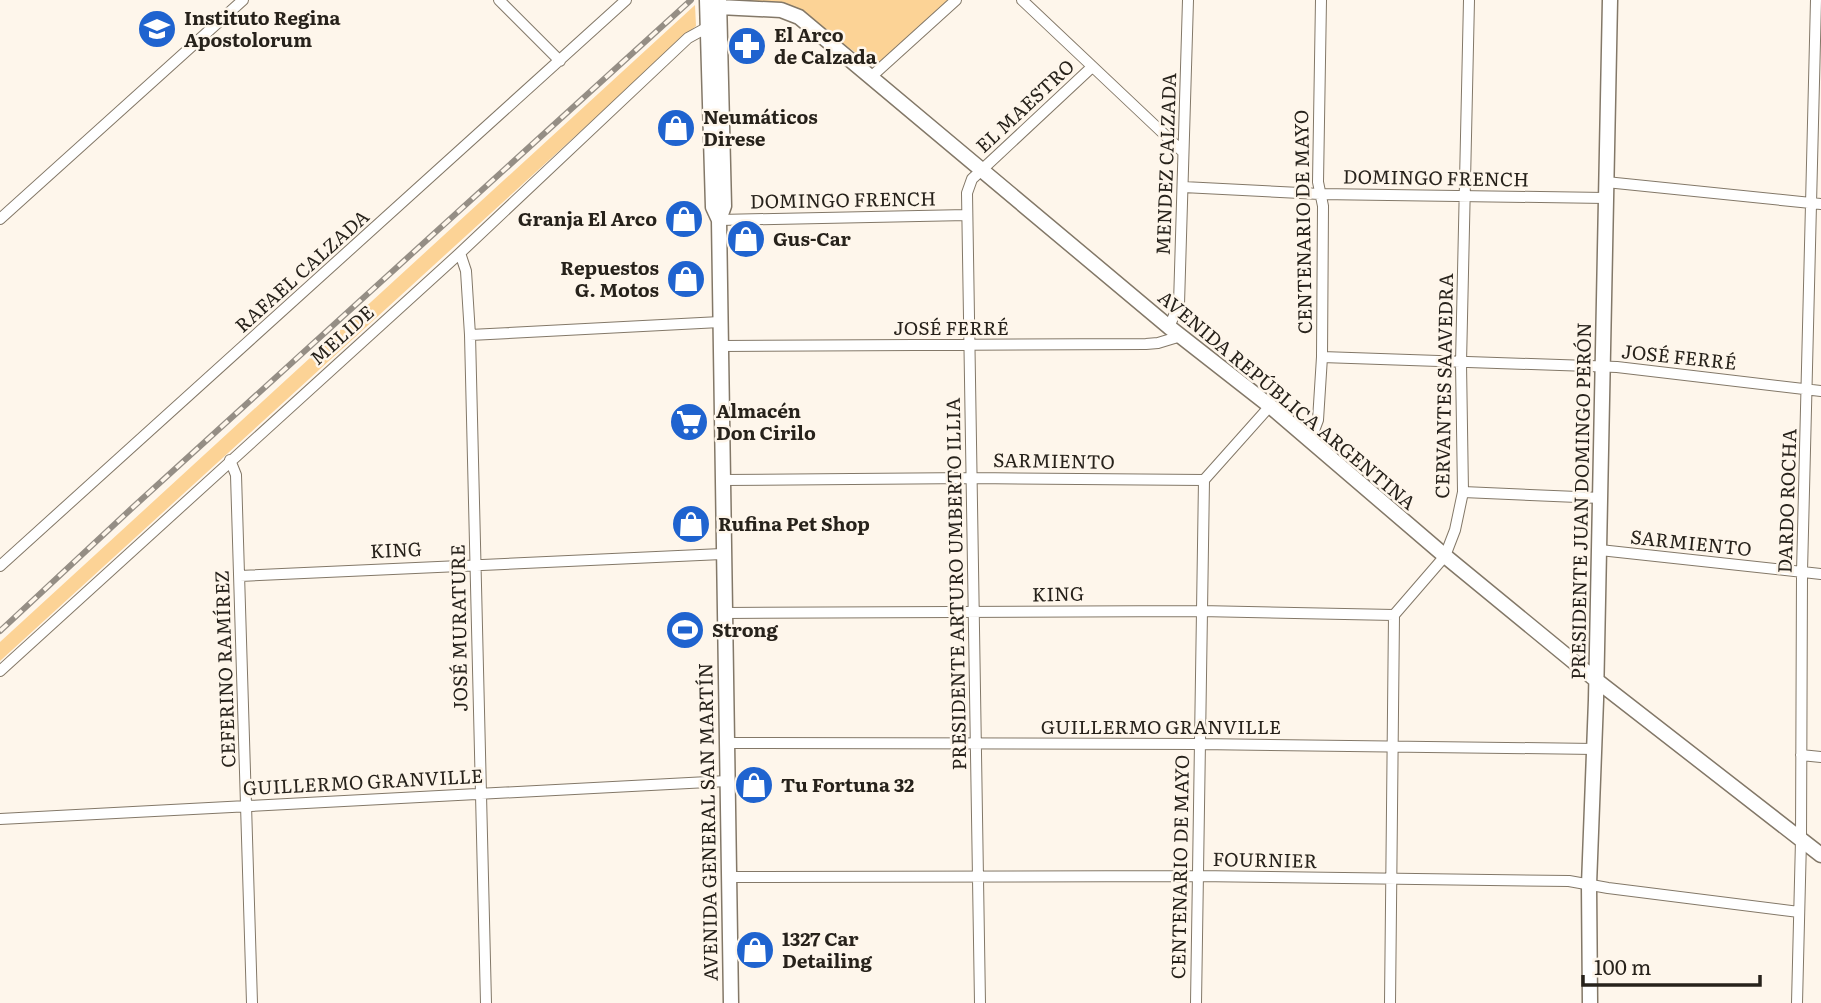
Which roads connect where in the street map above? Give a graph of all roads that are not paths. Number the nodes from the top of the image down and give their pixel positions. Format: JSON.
{"nodes":[{"id":1,"x":243,"y":0,"type":"edge"},
{"id":2,"x":499,"y":0,"type":"edge"},
{"id":3,"x":626,"y":0,"type":"edge"},
{"id":4,"x":956,"y":0,"type":"edge"},
{"id":5,"x":1023,"y":0,"type":"edge"},
{"id":6,"x":1188,"y":0,"type":"edge"},
{"id":7,"x":1321,"y":0,"type":"edge"},
{"id":8,"x":1469,"y":0,"type":"edge"},
{"id":9,"x":1609,"y":0,"type":"edge"},
{"id":10,"x":1816,"y":0,"type":"edge"},
{"id":11,"x":715,"y":3,"type":"edge"},
{"id":12,"x":708,"y":27,"type":"junction"},
{"id":13,"x":560,"y":61,"type":"junction"},
{"id":14,"x":1092,"y":67,"type":"junction"},
{"id":15,"x":872,"y":76,"type":"junction"},
{"id":16,"x":1183,"y":152,"type":"junction"},
{"id":17,"x":981,"y":170,"type":"junction"},
{"id":18,"x":1606,"y":182,"type":"junction"},
{"id":19,"x":1183,"y":187,"type":"junction"},
{"id":20,"x":1320,"y":194,"type":"junction"},
{"id":21,"x":1464,"y":196,"type":"junction"},
{"id":22,"x":1606,"y":198,"type":"junction"},
{"id":23,"x":1817,"y":203,"type":"edge"},
{"id":24,"x":967,"y":215,"type":"junction"},
{"id":25,"x":0,"y":219,"type":"edge"},
{"id":26,"x":719,"y":219,"type":"junction"},
{"id":27,"x":460,"y":253,"type":"junction"},
{"id":28,"x":720,"y":322,"type":"junction"},
{"id":29,"x":1175,"y":331,"type":"junction"},
{"id":30,"x":470,"y":335,"type":"junction"},
{"id":31,"x":969,"y":345,"type":"junction"},
{"id":32,"x":721,"y":346,"type":"junction"},
{"id":33,"x":1322,"y":357,"type":"junction"},
{"id":34,"x":1461,"y":363,"type":"junction"},
{"id":35,"x":1603,"y":367,"type":"junction"},
{"id":36,"x":1808,"y":389,"type":"junction"},
{"id":37,"x":1821,"y":391,"type":"edge"},
{"id":38,"x":1270,"y":406,"type":"junction"},
{"id":39,"x":1310,"y":441,"type":"junction"},
{"id":40,"x":230,"y":460,"type":"junction"},
{"id":41,"x":972,"y":478,"type":"junction"},
{"id":42,"x":722,"y":480,"type":"junction"},
{"id":43,"x":1204,"y":480,"type":"junction"},
{"id":44,"x":1463,"y":492,"type":"junction"},
{"id":45,"x":1601,"y":498,"type":"junction"},
{"id":46,"x":1600,"y":550,"type":"junction"},
{"id":47,"x":722,"y":554,"type":"junction"},
{"id":48,"x":1445,"y":556,"type":"junction"},
{"id":49,"x":475,"y":564,"type":"junction"},
{"id":50,"x":0,"y":566,"type":"edge"},
{"id":51,"x":1802,"y":572,"type":"junction"},
{"id":52,"x":1821,"y":574,"type":"edge"},
{"id":53,"x":240,"y":576,"type":"junction"},
{"id":54,"x":1200,"y":611,"type":"junction"},
{"id":55,"x":723,"y":613,"type":"junction"},
{"id":56,"x":975,"y":613,"type":"junction"},
{"id":57,"x":1394,"y":615,"type":"junction"},
{"id":58,"x":0,"y":671,"type":"edge"},
{"id":59,"x":1596,"y":680,"type":"junction"},
{"id":60,"x":727,"y":743,"type":"junction"},
{"id":61,"x":975,"y":744,"type":"junction"},
{"id":62,"x":1199,"y":744,"type":"junction"},
{"id":63,"x":1392,"y":746,"type":"junction"},
{"id":64,"x":1595,"y":748,"type":"junction"},
{"id":65,"x":1801,"y":755,"type":"junction"},
{"id":66,"x":1821,"y":757,"type":"edge"},
{"id":67,"x":727,"y":781,"type":"junction"},
{"id":68,"x":480,"y":793,"type":"junction"},
{"id":69,"x":246,"y":806,"type":"junction"},
{"id":70,"x":0,"y":819,"type":"edge"},
{"id":71,"x":1801,"y":840,"type":"junction"},
{"id":72,"x":1821,"y":855,"type":"edge"},
{"id":73,"x":1197,"y":876,"type":"junction"},
{"id":74,"x":729,"y":877,"type":"junction"},
{"id":75,"x":979,"y":877,"type":"junction"},
{"id":76,"x":1391,"y":880,"type":"junction"},
{"id":77,"x":1589,"y":885,"type":"junction"},
{"id":78,"x":1799,"y":912,"type":"junction"},
{"id":79,"x":252,"y":1003,"type":"edge"},
{"id":80,"x":486,"y":1003,"type":"edge"},
{"id":81,"x":731,"y":1003,"type":"edge"},
{"id":82,"x":980,"y":1003,"type":"edge"},
{"id":83,"x":1196,"y":1003,"type":"edge"},
{"id":84,"x":1390,"y":1003,"type":"edge"},
{"id":85,"x":1590,"y":1003,"type":"edge"},
{"id":86,"x":1797,"y":1003,"type":"edge"}],
"edges":[{"from":1,"to":25,"type":"street"},
{"from":2,"to":13,"type":"street"},
{"from":3,"to":13,"type":"street","name":"RAFAEL CALZADA"},
{"from":4,"to":15,"type":"street"},
{"from":5,"to":14,"type":"street"},
{"from":6,"to":16,"type":"street","name":"MENDEZ CALZADA"},
{"from":7,"to":20,"type":"street","name":"CENTENARIO DE MAYO"},
{"from":8,"to":21,"type":"street","name":"CERVANTES SAAVEDRA"},
{"from":9,"to":18,"type":"main road","name":"PRESIDENTE JUAN DOMINGO PERÓN"},
{"from":10,"to":23,"type":"street","name":"DARDO ROCHA"},
{"from":11,"to":12,"type":"main road","name":"AVENIDA GENERAL SAN MARTÍN"},
{"from":11,"to":15,"type":"main road","name":"AVENIDA REPÚBLICA ARGENTINA"},
{"from":11,"to":26,"type":"main road","name":"AVENIDA GENERAL SAN MARTÍN"},
{"from":12,"to":26,"type":"main road","name":"AVENIDA GENERAL SAN MARTÍN"},
{"from":12,"to":27,"type":"street","name":"MELIDE"},
{"from":13,"to":50,"type":"street","name":"RAFAEL CALZADA"},
{"from":14,"to":16,"type":"street"},
{"from":14,"to":17,"type":"street","name":"EL MAESTRO"},
{"from":15,"to":17,"type":"main road","name":"AVENIDA REPÚBLICA ARGENTINA"},
{"from":16,"to":19,"type":"street","name":"MENDEZ CALZADA"},
{"from":17,"to":24,"type":"street","name":"PRESIDENTE ARTURO UMBERTO ILLIA"},
{"from":17,"to":29,"type":"main road","name":"AVENIDA REPÚBLICA ARGENTINA"},
{"from":18,"to":22,"type":"main road","name":"PRESIDENTE JUAN DOMINGO PERÓN"},
{"from":18,"to":23,"type":"street"},
{"from":19,"to":20,"type":"street","name":"DOMINGO FRENCH"},
{"from":19,"to":29,"type":"street","name":"MENDEZ CALZADA"},
{"from":20,"to":21,"type":"street","name":"DOMINGO FRENCH"},
{"from":20,"to":33,"type":"street","name":"CENTENARIO DE MAYO"},
{"from":21,"to":22,"type":"street","name":"DOMINGO FRENCH"},
{"from":21,"to":34,"type":"street","name":"CERVANTES SAAVEDRA"},
{"from":22,"to":35,"type":"main road","name":"PRESIDENTE JUAN DOMINGO PERÓN"},
{"from":23,"to":36,"type":"street","name":"DARDO ROCHA"},
{"from":24,"to":26,"type":"street","name":"DOMINGO FRENCH"},
{"from":24,"to":31,"type":"street","name":"PRESIDENTE ARTURO UMBERTO ILLIA"},
{"from":26,"to":28,"type":"main road","name":"AVENIDA GENERAL SAN MARTÍN"},
{"from":27,"to":30,"type":"street","name":"JOSÉ MURATURE"},
{"from":27,"to":40,"type":"street","name":"MELIDE"},
{"from":28,"to":30,"type":"street"},
{"from":28,"to":32,"type":"main road","name":"AVENIDA GENERAL SAN MARTÍN"},
{"from":29,"to":31,"type":"street","name":"JOSÉ FERRÉ"},
{"from":29,"to":38,"type":"main road","name":"AVENIDA REPÚBLICA ARGENTINA"},
{"from":30,"to":49,"type":"street","name":"JOSÉ MURATURE"},
{"from":31,"to":32,"type":"street","name":"JOSÉ FERRÉ"},
{"from":31,"to":41,"type":"street","name":"PRESIDENTE ARTURO UMBERTO ILLIA"},
{"from":32,"to":42,"type":"main road","name":"AVENIDA GENERAL SAN MARTÍN"},
{"from":33,"to":34,"type":"street","name":"JOSÉ FERRÉ"},
{"from":33,"to":39,"type":"street","name":"CENTENARIO DE MAYO"},
{"from":34,"to":35,"type":"street","name":"JOSÉ FERRÉ"},
{"from":34,"to":44,"type":"street","name":"CERVANTES SAAVEDRA"},
{"from":35,"to":36,"type":"street","name":"JOSÉ FERRÉ"},
{"from":35,"to":45,"type":"main road","name":"PRESIDENTE JUAN DOMINGO PERÓN"},
{"from":36,"to":37,"type":"street","name":"JOSÉ FERRÉ"},
{"from":36,"to":51,"type":"street","name":"DARDO ROCHA"},
{"from":38,"to":39,"type":"main road","name":"AVENIDA REPÚBLICA ARGENTINA"},
{"from":38,"to":43,"type":"street"},
{"from":39,"to":48,"type":"main road","name":"AVENIDA REPÚBLICA ARGENTINA"},
{"from":40,"to":53,"type":"street","name":"CEFERINO RAMÍREZ"},
{"from":40,"to":58,"type":"street","name":"MELIDE"},
{"from":41,"to":42,"type":"street","name":"SARMIENTO"},
{"from":41,"to":43,"type":"street","name":"SARMIENTO"},
{"from":41,"to":56,"type":"street","name":"PRESIDENTE ARTURO UMBERTO ILLIA"},
{"from":42,"to":47,"type":"main road","name":"AVENIDA GENERAL SAN MARTÍN"},
{"from":43,"to":54,"type":"street","name":"CENTENARIO DE MAYO"},
{"from":44,"to":45,"type":"street"},
{"from":44,"to":48,"type":"street","name":"CERVANTES SAAVEDRA"},
{"from":45,"to":46,"type":"main road","name":"PRESIDENTE JUAN DOMINGO PERÓN"},
{"from":46,"to":51,"type":"street","name":"SARMIENTO"},
{"from":46,"to":59,"type":"main road","name":"PRESIDENTE JUAN DOMINGO PERÓN"},
{"from":47,"to":49,"type":"street","name":"KING"},
{"from":47,"to":55,"type":"main road","name":"AVENIDA GENERAL SAN MARTÍN"},
{"from":48,"to":57,"type":"street","name":"CERVANTES SAAVEDRA"},
{"from":48,"to":59,"type":"main road","name":"AVENIDA REPÚBLICA ARGENTINA"},
{"from":49,"to":53,"type":"street","name":"KING"},
{"from":49,"to":68,"type":"street","name":"JOSÉ MURATURE"},
{"from":51,"to":52,"type":"street","name":"SARMIENTO"},
{"from":51,"to":65,"type":"street","name":"DARDO ROCHA"},
{"from":53,"to":69,"type":"street","name":"CEFERINO RAMÍREZ"},
{"from":54,"to":56,"type":"street","name":"KING"},
{"from":54,"to":57,"type":"street","name":"KING"},
{"from":54,"to":62,"type":"street","name":"CENTENARIO DE MAYO"},
{"from":55,"to":56,"type":"street","name":"KING"},
{"from":55,"to":60,"type":"main road","name":"AVENIDA GENERAL SAN MARTÍN"},
{"from":56,"to":61,"type":"street","name":"PRESIDENTE ARTURO UMBERTO ILLIA"},
{"from":57,"to":63,"type":"street"},
{"from":59,"to":64,"type":"main road","name":"PRESIDENTE JUAN DOMINGO PERÓN"},
{"from":59,"to":71,"type":"main road","name":"AVENIDA REPÚBLICA ARGENTINA"},
{"from":60,"to":61,"type":"street","name":"GUILLERMO GRANVILLE"},
{"from":60,"to":67,"type":"main road","name":"AVENIDA GENERAL SAN MARTÍN"},
{"from":61,"to":62,"type":"street","name":"GUILLERMO GRANVILLE"},
{"from":61,"to":75,"type":"street","name":"PRESIDENTE ARTURO UMBERTO ILLIA"},
{"from":62,"to":63,"type":"street","name":"GUILLERMO GRANVILLE"},
{"from":62,"to":73,"type":"street","name":"CENTENARIO DE MAYO"},
{"from":63,"to":64,"type":"street","name":"GUILLERMO GRANVILLE"},
{"from":63,"to":76,"type":"street"},
{"from":64,"to":77,"type":"main road","name":"PRESIDENTE JUAN DOMINGO PERÓN"},
{"from":65,"to":66,"type":"street"},
{"from":65,"to":71,"type":"street","name":"DARDO ROCHA"},
{"from":67,"to":68,"type":"street","name":"GUILLERMO GRANVILLE"},
{"from":67,"to":74,"type":"main road","name":"AVENIDA GENERAL SAN MARTÍN"},
{"from":68,"to":69,"type":"street","name":"GUILLERMO GRANVILLE"},
{"from":68,"to":80,"type":"street","name":"JOSÉ MURATURE"},
{"from":69,"to":70,"type":"street","name":"GUILLERMO GRANVILLE"},
{"from":69,"to":79,"type":"street","name":"CEFERINO RAMÍREZ"},
{"from":71,"to":72,"type":"main road","name":"AVENIDA REPÚBLICA ARGENTINA"},
{"from":71,"to":78,"type":"street","name":"DARDO ROCHA"},
{"from":73,"to":75,"type":"street","name":"FOURNIER"},
{"from":73,"to":76,"type":"street","name":"FOURNIER"},
{"from":73,"to":83,"type":"street","name":"CENTENARIO DE MAYO"},
{"from":74,"to":75,"type":"street","name":"FOURNIER"},
{"from":74,"to":81,"type":"main road","name":"AVENIDA GENERAL SAN MARTÍN"},
{"from":75,"to":82,"type":"street","name":"PRESIDENTE ARTURO UMBERTO ILLIA"},
{"from":76,"to":77,"type":"street","name":"FOURNIER"},
{"from":76,"to":84,"type":"street"},
{"from":77,"to":78,"type":"street","name":"FOURNIER"},
{"from":77,"to":85,"type":"main road","name":"PRESIDENTE JUAN DOMINGO PERÓN"},
{"from":78,"to":86,"type":"street","name":"DARDO ROCHA"}]}
